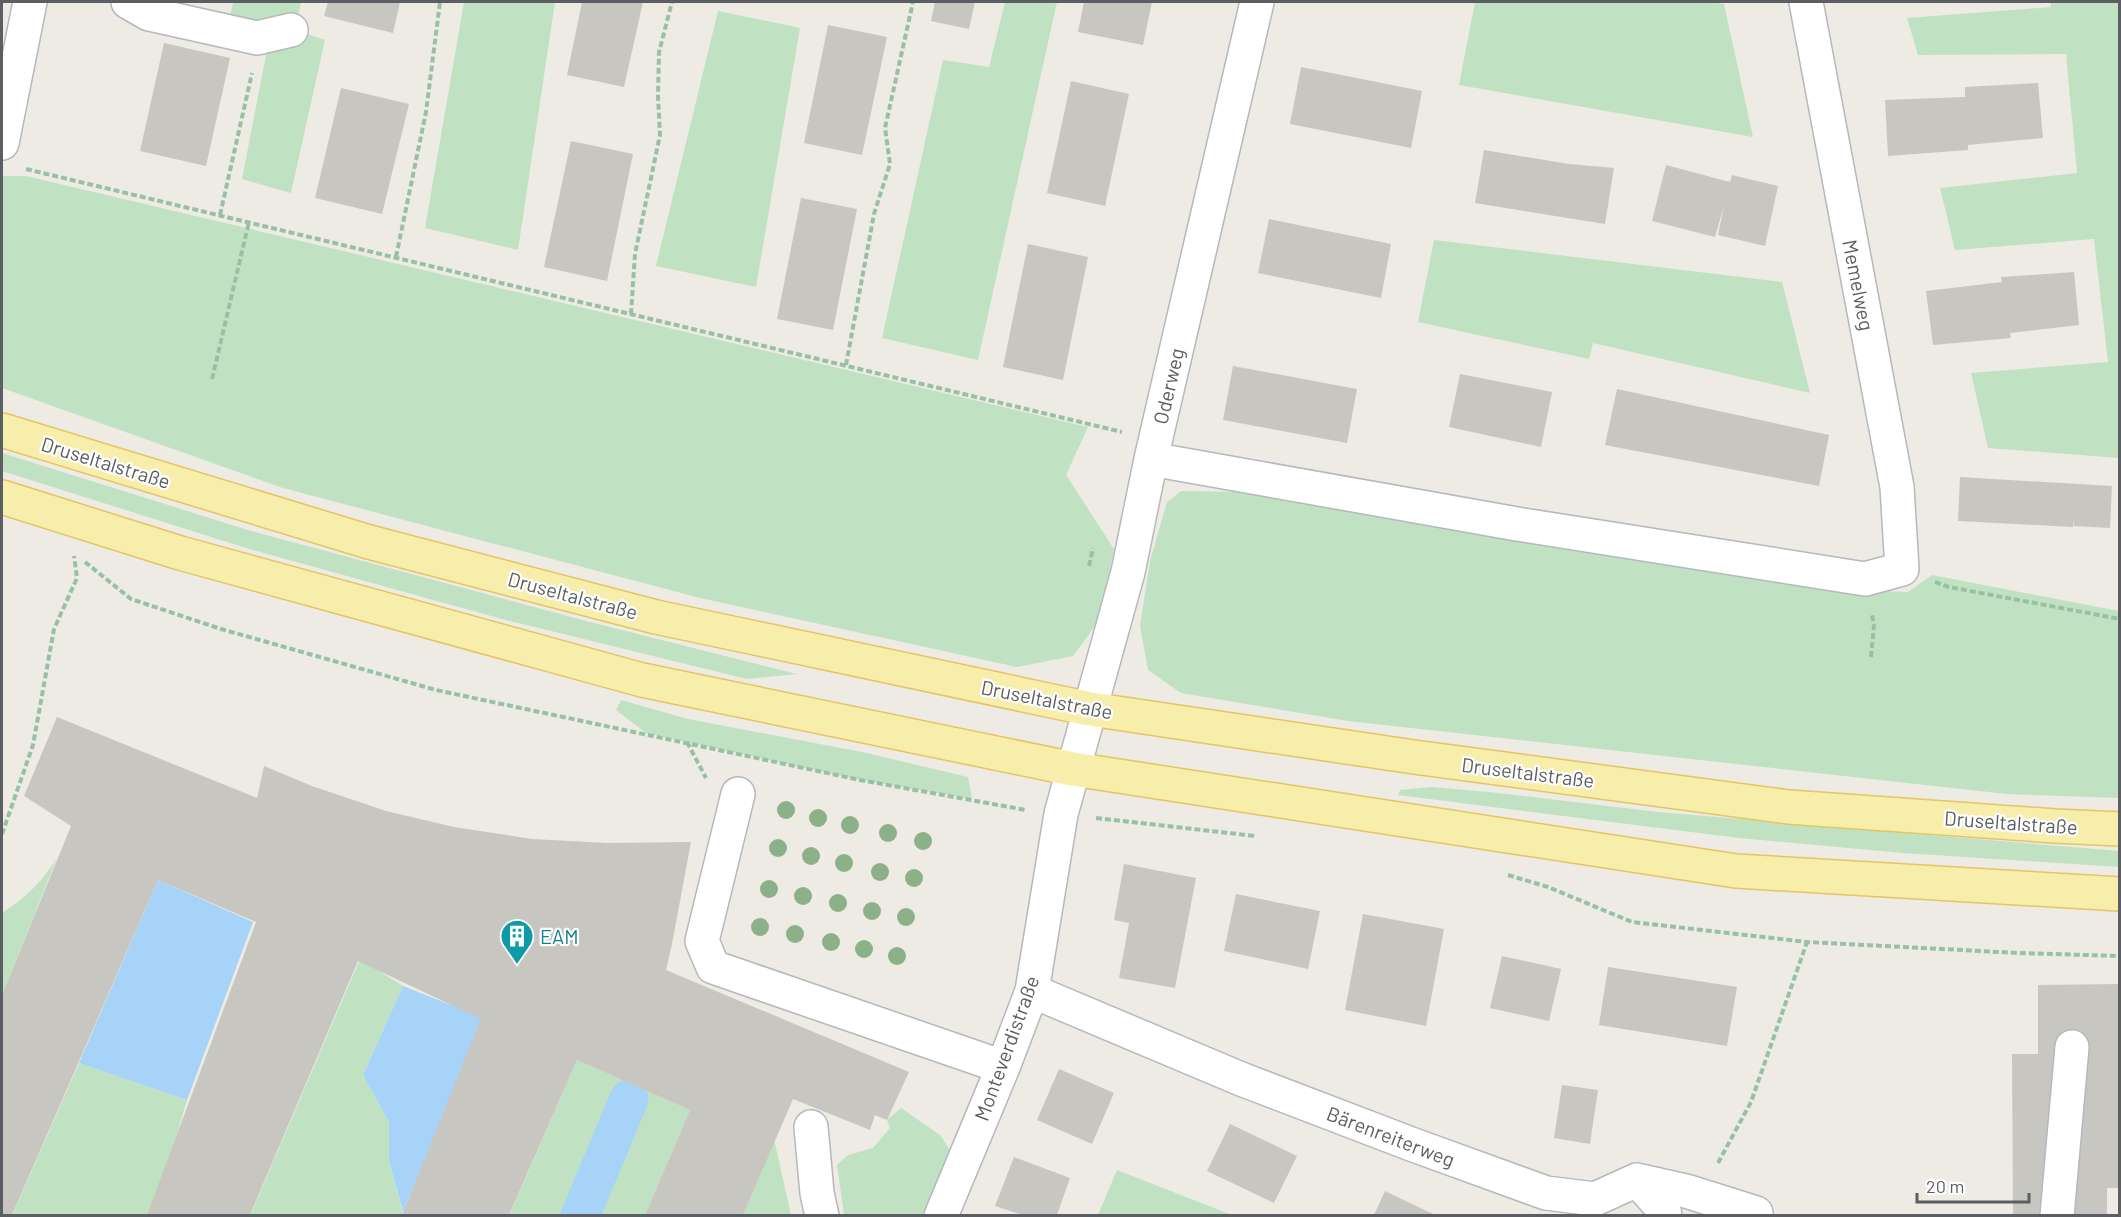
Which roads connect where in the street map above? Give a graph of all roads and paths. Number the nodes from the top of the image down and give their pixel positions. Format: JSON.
{"nodes":[{"id":1,"x":30,"y":2,"type":"edge"},
{"id":2,"x":128,"y":2,"type":"edge"},
{"id":3,"x":440,"y":2,"type":"edge"},
{"id":4,"x":672,"y":2,"type":"edge"},
{"id":5,"x":913,"y":2,"type":"edge"},
{"id":6,"x":1257,"y":2,"type":"edge"},
{"id":7,"x":1806,"y":2,"type":"edge"},
{"id":8,"x":291,"y":30,"type":"dead end"},
{"id":9,"x":257,"y":38,"type":"junction"},
{"id":10,"x":2,"y":143,"type":"edge"},
{"id":11,"x":24,"y":168,"type":"dead end"},
{"id":12,"x":220,"y":215,"type":"junction"},
{"id":13,"x":249,"y":222,"type":"junction"},
{"id":14,"x":396,"y":258,"type":"junction"},
{"id":15,"x":631,"y":314,"type":"junction"},
{"id":16,"x":846,"y":365,"type":"junction"},
{"id":17,"x":212,"y":379,"type":"dead end"},
{"id":18,"x":2,"y":430,"type":"edge"},
{"id":19,"x":1151,"y":459,"type":"junction"},
{"id":20,"x":2,"y":497,"type":"edge"},
{"id":21,"x":73,"y":552,"type":"dead end"},
{"id":22,"x":1902,"y":569,"type":"junction"},
{"id":23,"x":1865,"y":579,"type":"junction"},
{"id":24,"x":2120,"y":620,"type":"edge"},
{"id":25,"x":1871,"y":657,"type":"dead end"},
{"id":26,"x":1090,"y":709,"type":"junction"},
{"id":27,"x":1073,"y":769,"type":"junction"},
{"id":28,"x":738,"y":794,"type":"dead end"},
{"id":29,"x":2120,"y":829,"type":"edge"},
{"id":30,"x":2,"y":834,"type":"edge"},
{"id":31,"x":2120,"y":894,"type":"edge"},
{"id":32,"x":1807,"y":942,"type":"dead end"},
{"id":33,"x":1032,"y":991,"type":"junction"},
{"id":34,"x":2072,"y":1047,"type":"dead end"},
{"id":35,"x":1003,"y":1067,"type":"junction"},
{"id":36,"x":812,"y":1127,"type":"dead end"},
{"id":37,"x":1637,"y":1180,"type":"junction"},
{"id":38,"x":1686,"y":1191,"type":"junction"},
{"id":39,"x":822,"y":1215,"type":"edge"},
{"id":40,"x":940,"y":1215,"type":"edge"},
{"id":41,"x":1665,"y":1215,"type":"edge"},
{"id":42,"x":1755,"y":1215,"type":"edge"},
{"id":43,"x":2057,"y":1215,"type":"edge"}],
"edges":[{"from":1,"to":10,"type":"street"},
{"from":2,"to":9,"type":"street"},
{"from":3,"to":14,"type":"path"},
{"from":4,"to":15,"type":"path"},
{"from":5,"to":16,"type":"path"},
{"from":6,"to":19,"type":"street","name":"Oderweg"},
{"from":7,"to":22,"type":"street","name":"Memelweg"},
{"from":8,"to":9,"type":"street"},
{"from":9,"to":12,"type":"path"},
{"from":11,"to":12,"type":"path"},
{"from":12,"to":13,"type":"path"},
{"from":13,"to":14,"type":"path"},
{"from":13,"to":17,"type":"path"},
{"from":14,"to":15,"type":"path"},
{"from":15,"to":16,"type":"path"},
{"from":16,"to":19,"type":"path"},
{"from":18,"to":26,"type":"main road","name":"Druseltalstraße"},
{"from":19,"to":23,"type":"street"},
{"from":19,"to":26,"type":"street","name":"Oderweg"},
{"from":20,"to":27,"type":"main road"},
{"from":21,"to":30,"type":"path"},
{"from":22,"to":23,"type":"street"},
{"from":22,"to":24,"type":"path"},
{"from":23,"to":25,"type":"path"},
{"from":26,"to":27,"type":"street","name":"Oderweg"},
{"from":26,"to":29,"type":"main road","name":"Druseltalstraße"},
{"from":27,"to":31,"type":"main road"},
{"from":27,"to":33,"type":"street","name":"Monteverdistraße"},
{"from":28,"to":35,"type":"street"},
{"from":32,"to":38,"type":"path"},
{"from":33,"to":35,"type":"street","name":"Monteverdistraße"},
{"from":33,"to":37,"type":"street","name":"Bärenreiterweg"},
{"from":34,"to":43,"type":"street"},
{"from":35,"to":40,"type":"street","name":"Monteverdistraße"},
{"from":36,"to":39,"type":"street"},
{"from":37,"to":38,"type":"street"},
{"from":37,"to":41,"type":"street"},
{"from":38,"to":42,"type":"street"}]}
